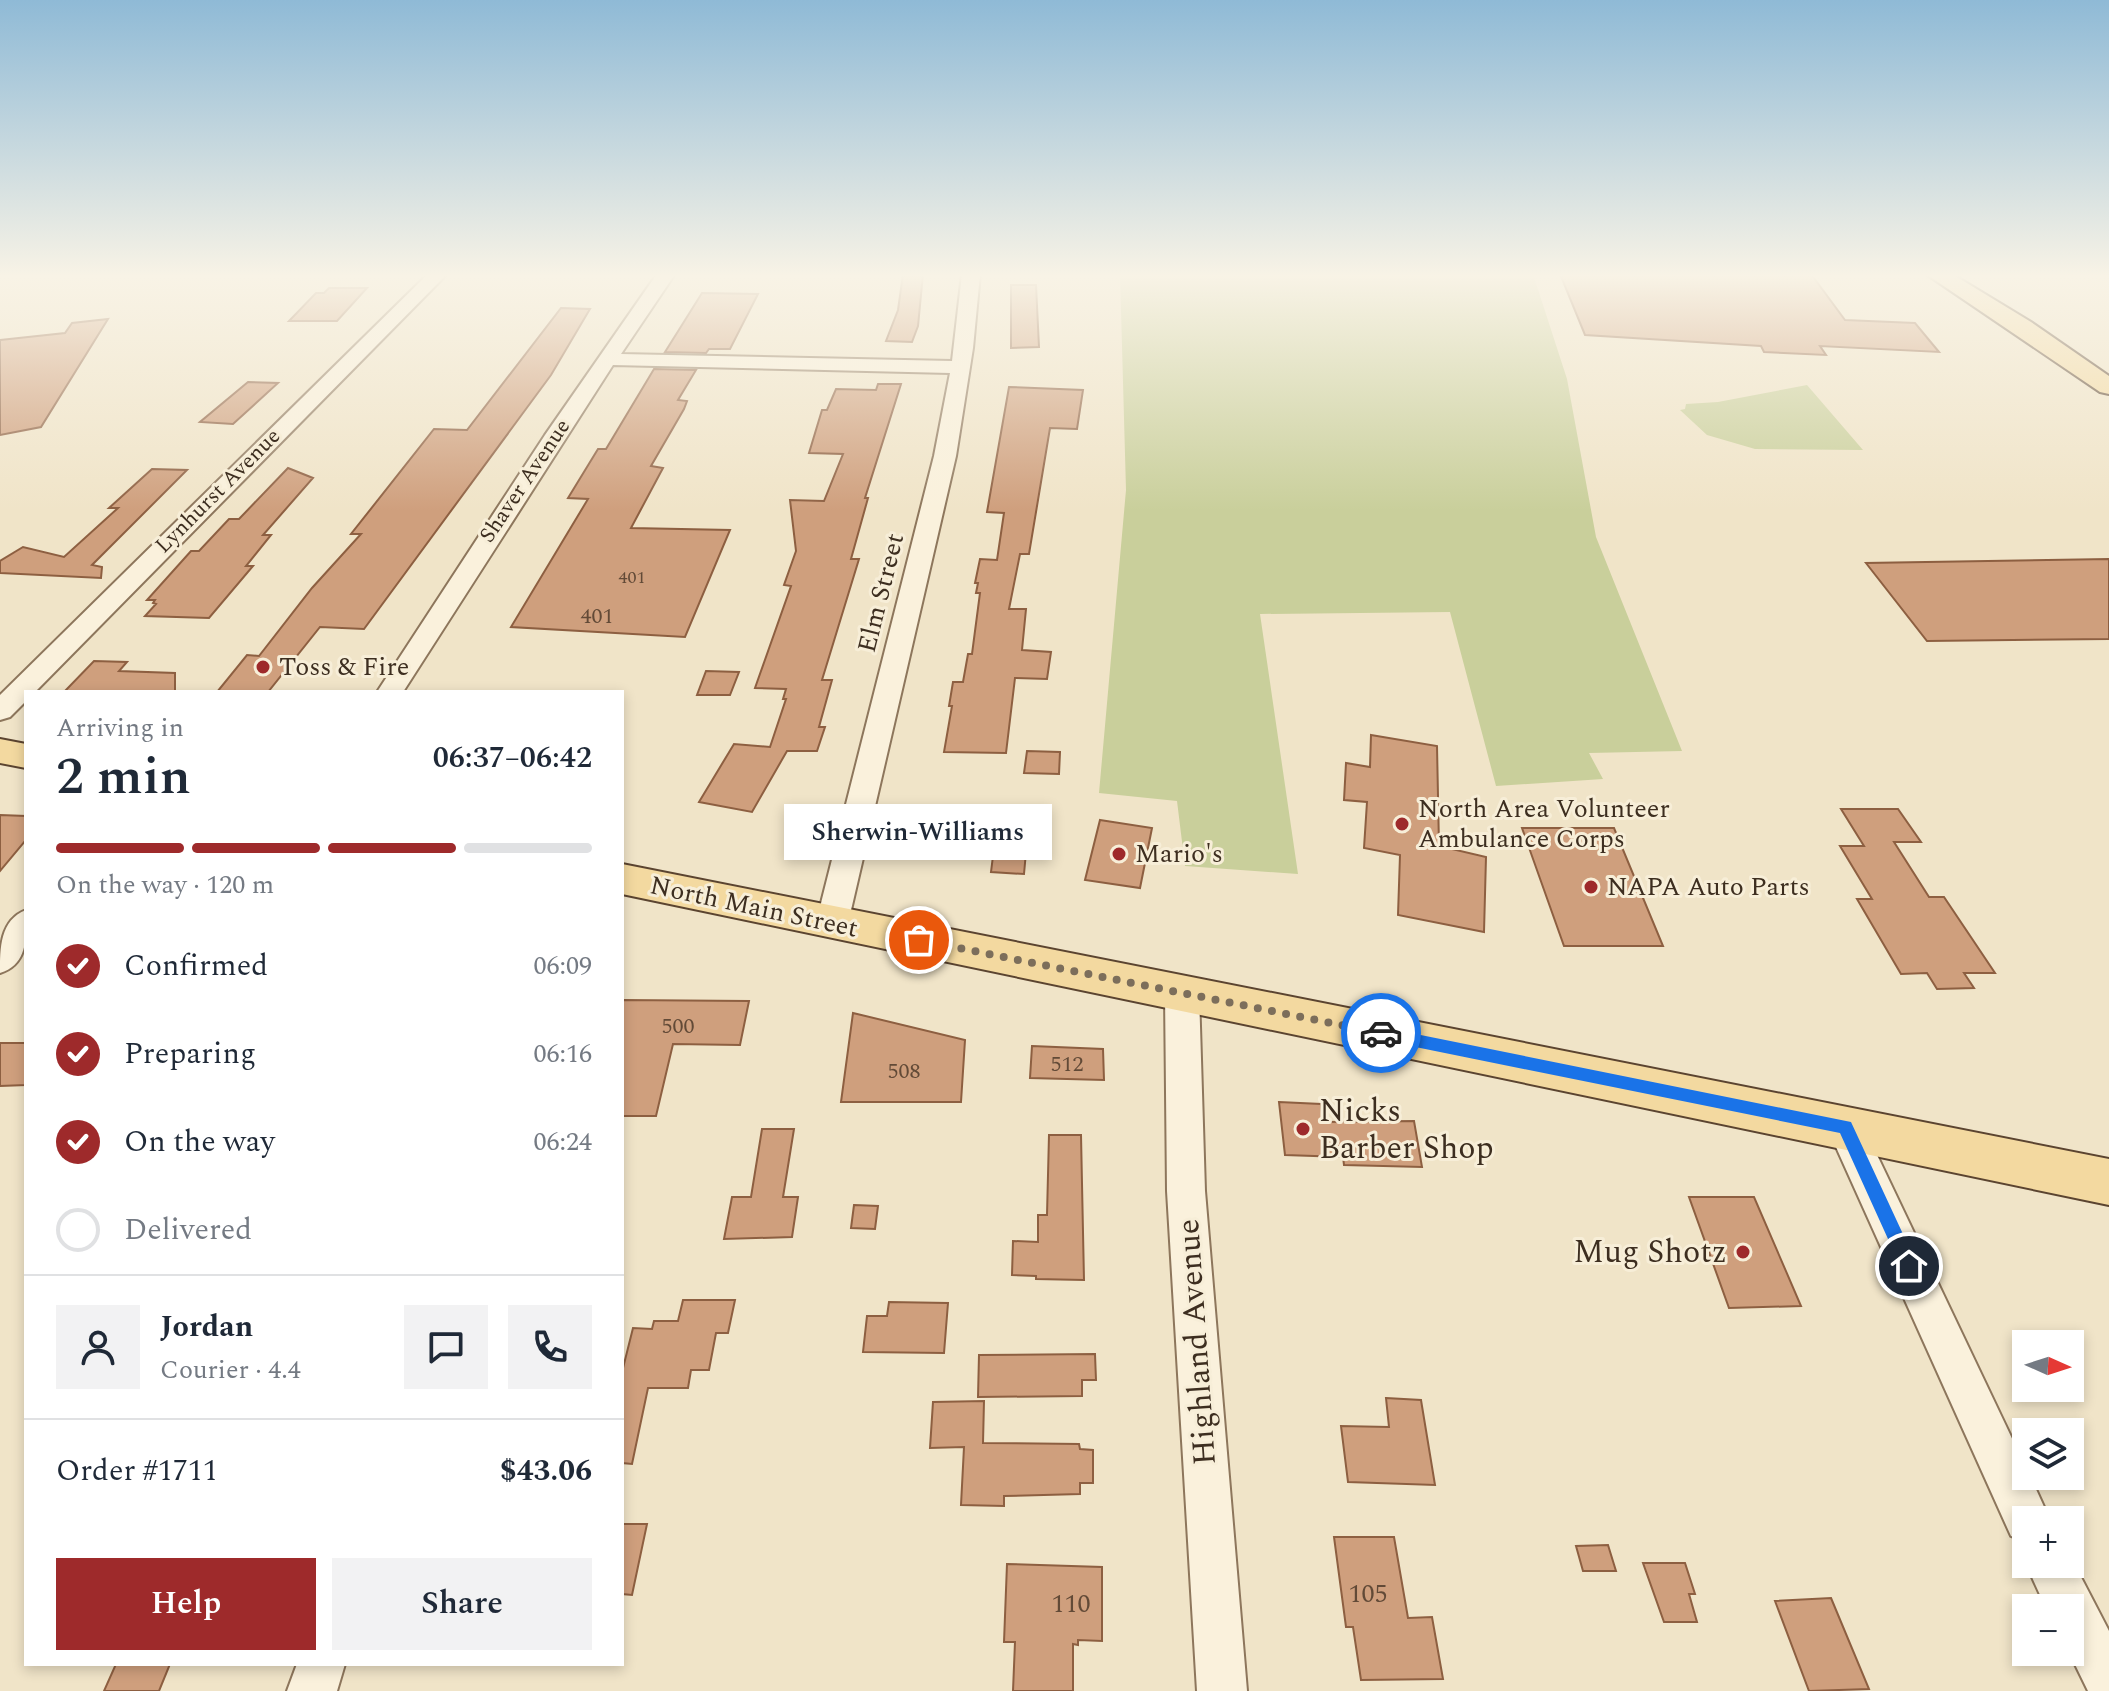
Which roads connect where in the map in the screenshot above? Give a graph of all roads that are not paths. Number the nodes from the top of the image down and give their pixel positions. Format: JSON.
{"nodes":[{"id":1,"x":355,"y":353,"type":"edge"},
{"id":2,"x":612,"y":353,"type":"edge"},
{"id":3,"x":962,"y":353,"type":"edge"},
{"id":4,"x":2060,"y":353,"type":"edge"},
{"id":5,"x":608,"y":359,"type":"junction"},
{"id":6,"x":960,"y":367,"type":"junction"},
{"id":7,"x":2109,"y":387,"type":"edge"},
{"id":8,"x":391,"y":690,"type":"edge"},
{"id":9,"x":0,"y":711,"type":"edge"},
{"id":10,"x":0,"y":751,"type":"edge"},
{"id":11,"x":24,"y":756,"type":"edge"},
{"id":12,"x":624,"y":879,"type":"edge"},
{"id":13,"x":832,"y":923,"type":"junction"},
{"id":14,"x":24,"y":926,"type":"edge"},
{"id":15,"x":0,"y":960,"type":"edge"},
{"id":16,"x":1182,"y":993,"type":"junction"},
{"id":17,"x":1845,"y":1127,"type":"junction"},
{"id":18,"x":2109,"y":1182,"type":"edge"},
{"id":19,"x":2021,"y":1506,"type":"edge"},
{"id":20,"x":2056,"y":1578,"type":"edge"},
{"id":21,"x":320,"y":1666,"type":"edge"},
{"id":22,"x":2109,"y":1681,"type":"edge"},
{"id":23,"x":312,"y":1691,"type":"edge"},
{"id":24,"x":1222,"y":1691,"type":"edge"}],
"edges":[{"from":1,"to":9,"type":"street","name":"Lynhurst Avenue"},
{"from":2,"to":5,"type":"street","name":"Shaver Avenue"},
{"from":3,"to":6,"type":"street","name":"Elm Street"},
{"from":4,"to":7,"type":"main road"},
{"from":5,"to":6,"type":"street"},
{"from":5,"to":8,"type":"street","name":"Shaver Avenue"},
{"from":6,"to":13,"type":"street","name":"Elm Street"},
{"from":10,"to":11,"type":"main road"},
{"from":12,"to":13,"type":"main road","name":"North Main Street"},
{"from":13,"to":16,"type":"main road","name":"North Main Street"},
{"from":14,"to":15,"type":"street"},
{"from":16,"to":17,"type":"main road","name":"North Main Street"},
{"from":16,"to":24,"type":"street","name":"Highland Avenue"},
{"from":17,"to":18,"type":"main road","name":"North Main Street"},
{"from":17,"to":19,"type":"street"},
{"from":20,"to":22,"type":"street"},
{"from":21,"to":23,"type":"street"}]}
